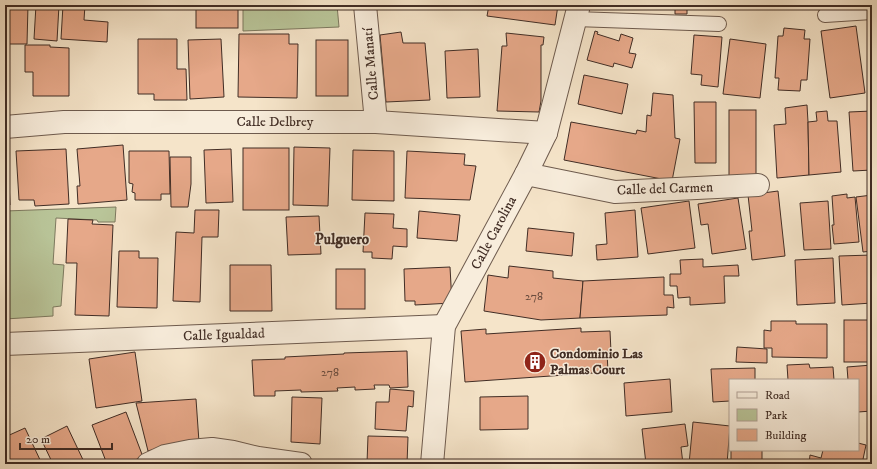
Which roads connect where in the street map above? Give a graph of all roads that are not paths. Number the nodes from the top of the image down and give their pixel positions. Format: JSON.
{"nodes":[{"id":1,"x":365,"y":5,"type":"edge"},
{"id":2,"x":577,"y":12,"type":"edge"},
{"id":3,"x":872,"y":12,"type":"edge"},
{"id":4,"x":825,"y":15,"type":"dead end"},
{"id":5,"x":719,"y":24,"type":"dead end"},
{"id":6,"x":376,"y":122,"type":"junction"},
{"id":7,"x":5,"y":127,"type":"edge"},
{"id":8,"x":546,"y":133,"type":"junction"},
{"id":9,"x":526,"y":174,"type":"junction"},
{"id":10,"x":758,"y":186,"type":"dead end"},
{"id":11,"x":444,"y":326,"type":"junction"},
{"id":12,"x":5,"y":344,"type":"edge"},
{"id":13,"x":148,"y":464,"type":"edge"},
{"id":14,"x":301,"y":464,"type":"edge"},
{"id":15,"x":432,"y":464,"type":"edge"}],
"edges":[{"from":1,"to":6,"type":"street","name":"Calle Manatí"},
{"from":2,"to":5,"type":"lane"},
{"from":2,"to":8,"type":"street","name":"Calle Carolina"},
{"from":3,"to":4,"type":"lane"},
{"from":6,"to":7,"type":"street","name":"Calle Delbrey"},
{"from":6,"to":8,"type":"street","name":"Calle Delbrey"},
{"from":8,"to":9,"type":"street","name":"Calle Carolina"},
{"from":9,"to":10,"type":"street","name":"Calle del Carmen"},
{"from":9,"to":11,"type":"street","name":"Calle Carolina"},
{"from":11,"to":12,"type":"street","name":"Calle Igualdad"},
{"from":11,"to":15,"type":"street","name":"Calle Carolina"},
{"from":13,"to":14,"type":"street"}]}
